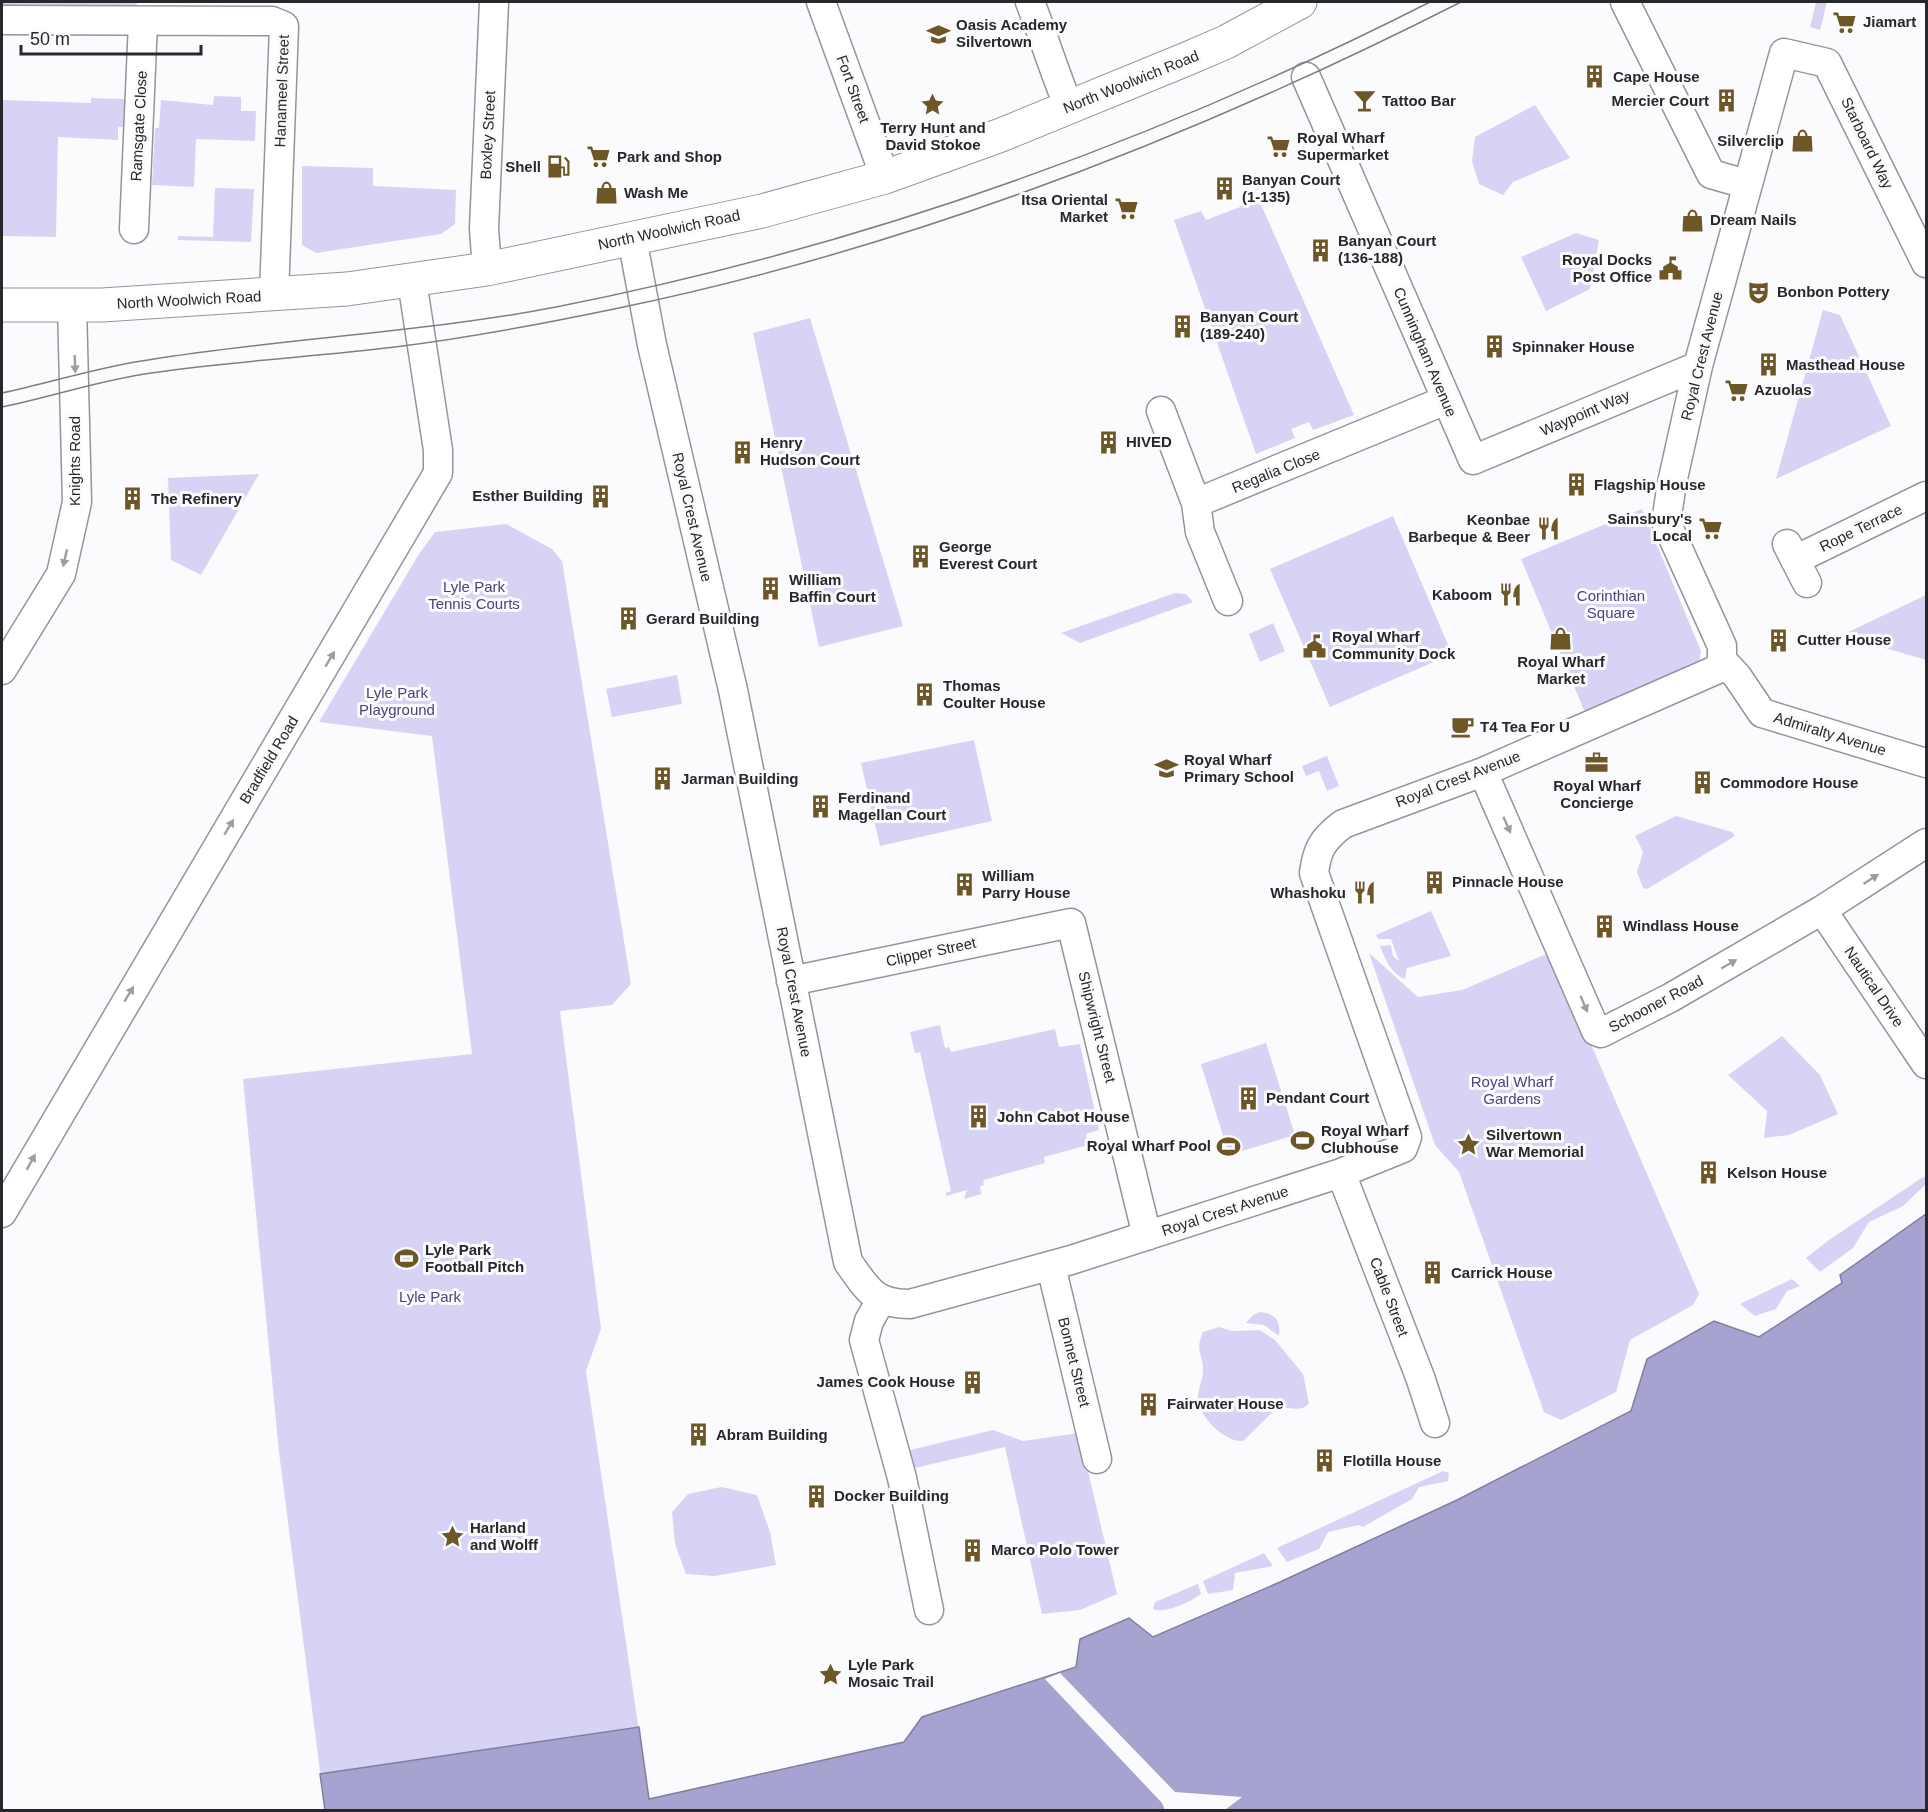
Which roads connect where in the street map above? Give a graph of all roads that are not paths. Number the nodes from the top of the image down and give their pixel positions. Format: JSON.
{"nodes":[{"id":1,"x":494,"y":2,"type":"edge"},
{"id":2,"x":821,"y":2,"type":"edge"},
{"id":3,"x":1030,"y":2,"type":"edge"},
{"id":4,"x":1300,"y":2,"type":"edge"},
{"id":5,"x":1625,"y":2,"type":"edge"},
{"id":6,"x":2,"y":20,"type":"edge"},
{"id":7,"x":143,"y":22,"type":"junction"},
{"id":8,"x":1784,"y":53,"type":"joint"},
{"id":9,"x":1306,"y":77,"type":"dead end"},
{"id":10,"x":1069,"y":107,"type":"junction"},
{"id":11,"x":885,"y":177,"type":"junction"},
{"id":12,"x":1746,"y":183,"type":"junction"},
{"id":13,"x":134,"y":229,"type":"dead end"},
{"id":14,"x":632,"y":238,"type":"junction"},
{"id":15,"x":1926,"y":263,"type":"edge"},
{"id":16,"x":487,"y":269,"type":"junction"},
{"id":17,"x":412,"y":281,"type":"junction"},
{"id":18,"x":274,"y":295,"type":"junction"},
{"id":19,"x":2,"y":305,"type":"edge"},
{"id":20,"x":72,"y":306,"type":"junction"},
{"id":21,"x":1698,"y":366,"type":"junction"},
{"id":22,"x":1446,"y":400,"type":"junction"},
{"id":23,"x":1161,"y":411,"type":"dead end"},
{"id":24,"x":1473,"y":460,"type":"joint"},
{"id":25,"x":1926,"y":496,"type":"edge"},
{"id":26,"x":1196,"y":503,"type":"junction"},
{"id":27,"x":1796,"y":562,"type":"dead end"},
{"id":28,"x":1228,"y":601,"type":"dead end"},
{"id":29,"x":1722,"y":660,"type":"junction"},
{"id":30,"x":2,"y":670,"type":"edge"},
{"id":31,"x":1926,"y":763,"type":"edge"},
{"id":32,"x":1483,"y":771,"type":"junction"},
{"id":33,"x":1926,"y":843,"type":"edge"},
{"id":34,"x":1822,"y":910,"type":"junction"},
{"id":35,"x":1071,"y":923,"type":"joint"},
{"id":36,"x":791,"y":981,"type":"junction"},
{"id":37,"x":1926,"y":1064,"type":"edge"},
{"id":38,"x":1341,"y":1173,"type":"junction"},
{"id":39,"x":2,"y":1213,"type":"edge"},
{"id":40,"x":1147,"y":1236,"type":"junction"},
{"id":41,"x":1051,"y":1266,"type":"junction"},
{"id":42,"x":880,"y":1299,"type":"junction"},
{"id":43,"x":1435,"y":1423,"type":"dead end"},
{"id":44,"x":1097,"y":1459,"type":"dead end"},
{"id":45,"x":929,"y":1610,"type":"dead end"}],
"edges":[{"from":1,"to":16,"type":"street","name":"Boxley Street"},
{"from":2,"to":11,"type":"street","name":"Fort Street"},
{"from":3,"to":10,"type":"street"},
{"from":4,"to":10,"type":"main road","name":"North Woolwich Road"},
{"from":5,"to":12,"type":"street"},
{"from":6,"to":7,"type":"street","name":"Hanameel Street"},
{"from":7,"to":13,"type":"street","name":"Ramsgate Close"},
{"from":7,"to":18,"type":"street","name":"Hanameel Street"},
{"from":8,"to":12,"type":"street","name":"Royal Crest Avenue"},
{"from":8,"to":15,"type":"street","name":"Starboard Way"},
{"from":9,"to":22,"type":"street","name":"Cunningham Avenue"},
{"from":10,"to":11,"type":"main road","name":"North Woolwich Road"},
{"from":11,"to":14,"type":"main road","name":"North Woolwich Road"},
{"from":12,"to":21,"type":"street","name":"Royal Crest Avenue"},
{"from":14,"to":16,"type":"main road","name":"North Woolwich Road"},
{"from":14,"to":36,"type":"street","name":"Royal Crest Avenue"},
{"from":16,"to":17,"type":"main road","name":"North Woolwich Road"},
{"from":17,"to":18,"type":"main road","name":"North Woolwich Road"},
{"from":39,"to":17,"type":"street","name":"Bradfield Road","one_way":true},
{"from":18,"to":20,"type":"main road","name":"North Woolwich Road"},
{"from":19,"to":20,"type":"main road","name":"North Woolwich Road"},
{"from":20,"to":30,"type":"street","name":"Knights Road","one_way":true},
{"from":21,"to":24,"type":"street","name":"Waypoint Way"},
{"from":21,"to":29,"type":"street","name":"Royal Crest Avenue"},
{"from":22,"to":24,"type":"street","name":"Cunningham Avenue"},
{"from":22,"to":26,"type":"street","name":"Regalia Close"},
{"from":23,"to":26,"type":"street"},
{"from":25,"to":27,"type":"street","name":"Rope Terrace"},
{"from":26,"to":28,"type":"street"},
{"from":29,"to":31,"type":"street","name":"Admiralty Avenue"},
{"from":29,"to":32,"type":"street","name":"Royal Crest Avenue"},
{"from":32,"to":34,"type":"street","name":"Schooner Road","one_way":true},
{"from":32,"to":38,"type":"street","name":"Royal Crest Avenue"},
{"from":34,"to":33,"type":"street","name":"Schooner Road","one_way":true},
{"from":34,"to":37,"type":"street","name":"Nautical Drive"},
{"from":35,"to":36,"type":"street","name":"Clipper Street"},
{"from":35,"to":40,"type":"street","name":"Shipwright Street"},
{"from":36,"to":42,"type":"street","name":"Royal Crest Avenue"},
{"from":38,"to":40,"type":"street","name":"Royal Crest Avenue"},
{"from":38,"to":43,"type":"street","name":"Cable Street"},
{"from":40,"to":41,"type":"street","name":"Royal Crest Avenue"},
{"from":41,"to":42,"type":"street","name":"Royal Crest Avenue"},
{"from":41,"to":44,"type":"street","name":"Bonnet Street"},
{"from":42,"to":45,"type":"street"}]}
